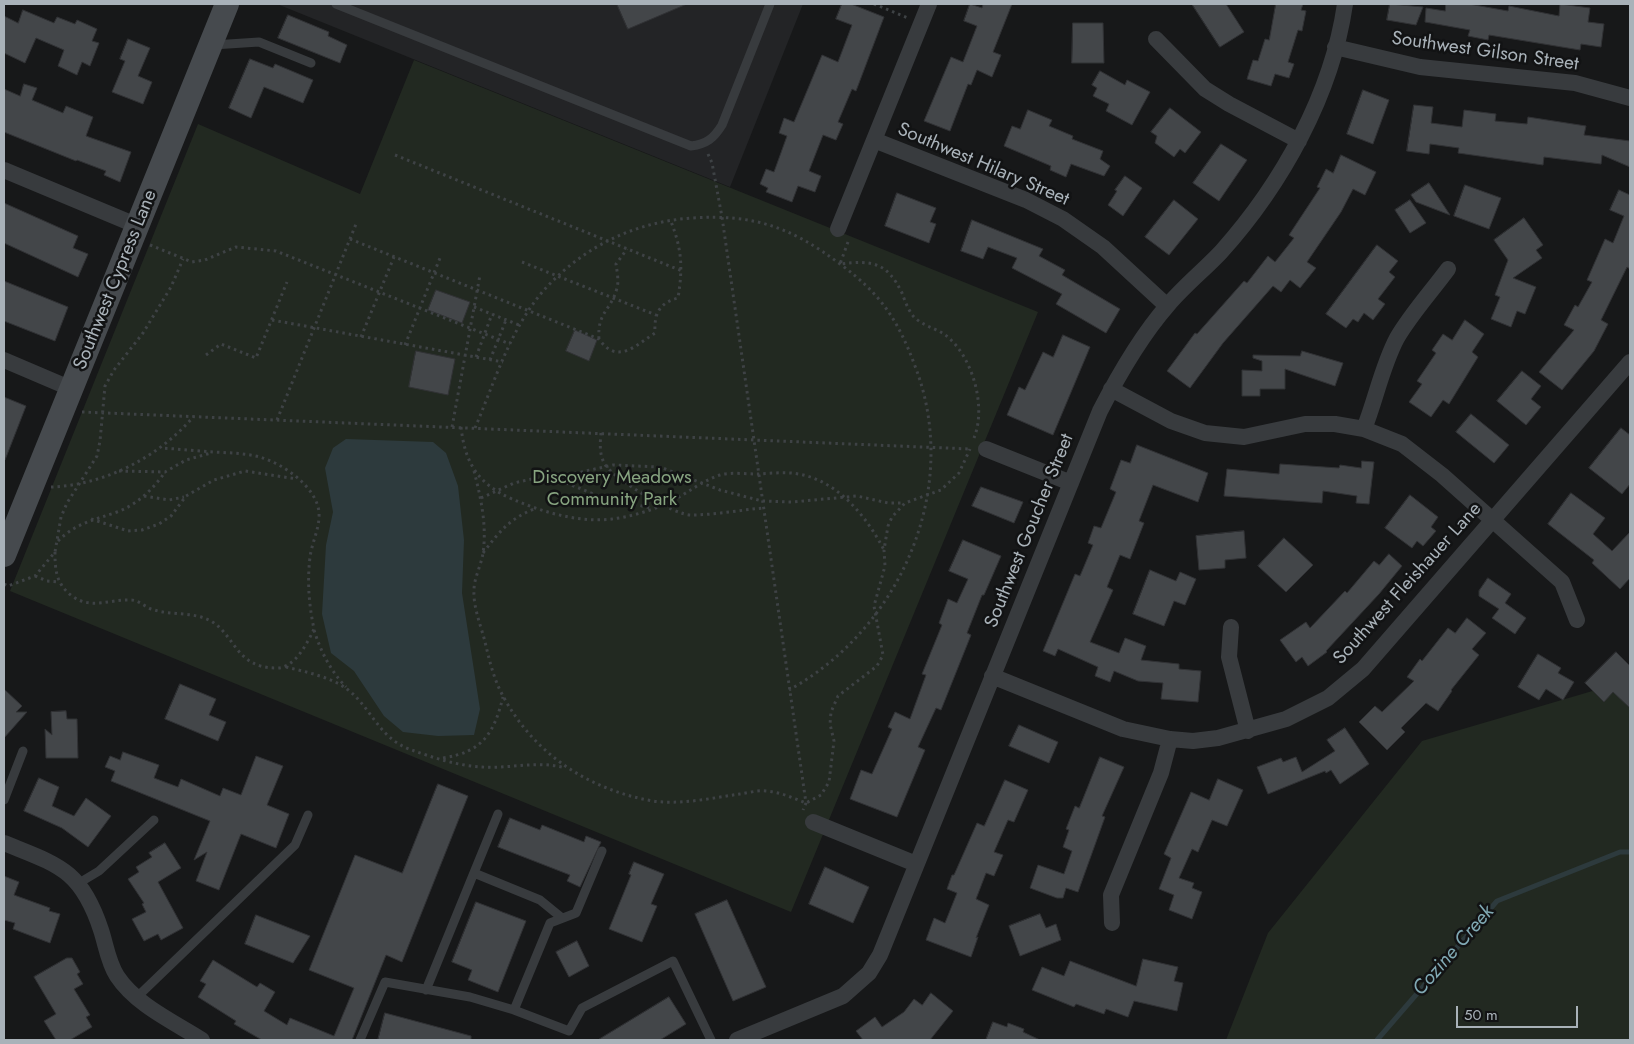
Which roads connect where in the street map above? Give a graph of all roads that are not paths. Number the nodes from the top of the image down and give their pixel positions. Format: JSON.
{"nodes":[{"id":1,"x":227,"y":4,"type":"edge"},
{"id":2,"x":336,"y":4,"type":"edge"},
{"id":3,"x":770,"y":4,"type":"edge"},
{"id":4,"x":928,"y":4,"type":"edge"},
{"id":5,"x":1345,"y":4,"type":"edge"},
{"id":6,"x":1156,"y":39,"type":"dead end"},
{"id":7,"x":211,"y":45,"type":"junction"},
{"id":8,"x":1334,"y":47,"type":"junction"},
{"id":9,"x":311,"y":63,"type":"dead end"},
{"id":10,"x":1630,"y":98,"type":"edge"},
{"id":11,"x":874,"y":140,"type":"junction"},
{"id":12,"x":1299,"y":141,"type":"junction"},
{"id":13,"x":4,"y":170,"type":"edge"},
{"id":14,"x":838,"y":229,"type":"road end"},
{"id":15,"x":136,"y":232,"type":"junction"},
{"id":16,"x":1448,"y":269,"type":"dead end"},
{"id":17,"x":1167,"y":306,"type":"junction"},
{"id":18,"x":4,"y":360,"type":"edge"},
{"id":19,"x":1630,"y":362,"type":"edge"},
{"id":20,"x":1625,"y":382,"type":"edge"},
{"id":21,"x":1111,"y":389,"type":"junction"},
{"id":22,"x":68,"y":397,"type":"junction"},
{"id":23,"x":1364,"y":429,"type":"junction"},
{"id":24,"x":986,"y":449,"type":"dead end"},
{"id":25,"x":1071,"y":484,"type":"junction"},
{"id":26,"x":1493,"y":520,"type":"junction"},
{"id":27,"x":4,"y":555,"type":"edge"},
{"id":28,"x":1577,"y":620,"type":"dead end"},
{"id":29,"x":1231,"y":627,"type":"dead end"},
{"id":30,"x":992,"y":676,"type":"junction"},
{"id":31,"x":1248,"y":731,"type":"junction"},
{"id":32,"x":1170,"y":739,"type":"junction"},
{"id":33,"x":24,"y":751,"type":"dead end"},
{"id":34,"x":4,"y":800,"type":"edge"},
{"id":35,"x":498,"y":814,"type":"dead end"},
{"id":36,"x":308,"y":815,"type":"dead end"},
{"id":37,"x":154,"y":820,"type":"dead end"},
{"id":38,"x":807,"y":820,"type":"road end"},
{"id":39,"x":4,"y":842,"type":"edge"},
{"id":40,"x":602,"y":851,"type":"dead end"},
{"id":41,"x":916,"y":864,"type":"junction"},
{"id":42,"x":474,"y":873,"type":"junction"},
{"id":43,"x":79,"y":883,"type":"junction"},
{"id":44,"x":562,"y":918,"type":"junction"},
{"id":45,"x":1112,"y":923,"type":"dead end"},
{"id":46,"x":426,"y":990,"type":"junction"},
{"id":47,"x":136,"y":998,"type":"junction"},
{"id":48,"x":514,"y":1010,"type":"junction"},
{"id":49,"x":202,"y":1040,"type":"edge"},
{"id":50,"x":360,"y":1040,"type":"edge"},
{"id":51,"x":711,"y":1040,"type":"edge"},
{"id":52,"x":737,"y":1040,"type":"edge"}],
"edges":[{"from":1,"to":7,"type":"main road","name":"Southwest Cypress Lane"},
{"from":2,"to":3,"type":"lane"},
{"from":4,"to":11,"type":"street"},
{"from":5,"to":8,"type":"street","name":"Southwest Goucher Street"},
{"from":6,"to":12,"type":"street"},
{"from":7,"to":9,"type":"lane"},
{"from":7,"to":15,"type":"main road","name":"Southwest Cypress Lane"},
{"from":8,"to":10,"type":"street","name":"Southwest Gilson Street"},
{"from":8,"to":12,"type":"street","name":"Southwest Goucher Street"},
{"from":11,"to":14,"type":"street"},
{"from":11,"to":17,"type":"street","name":"Southwest Hilary Street"},
{"from":12,"to":17,"type":"street","name":"Southwest Goucher Street"},
{"from":13,"to":15,"type":"street"},
{"from":15,"to":22,"type":"main road","name":"Southwest Cypress Lane"},
{"from":16,"to":23,"type":"street"},
{"from":17,"to":21,"type":"street","name":"Southwest Goucher Street"},
{"from":18,"to":22,"type":"street"},
{"from":19,"to":20,"type":"street","name":"Southwest Fleishauer Lane"},
{"from":20,"to":26,"type":"street","name":"Southwest Fleishauer Lane"},
{"from":21,"to":23,"type":"street"},
{"from":21,"to":25,"type":"street","name":"Southwest Goucher Street"},
{"from":22,"to":27,"type":"main road","name":"Southwest Cypress Lane"},
{"from":23,"to":26,"type":"street"},
{"from":24,"to":25,"type":"street"},
{"from":25,"to":30,"type":"street","name":"Southwest Goucher Street"},
{"from":26,"to":28,"type":"street"},
{"from":26,"to":31,"type":"street","name":"Southwest Fleishauer Lane"},
{"from":29,"to":31,"type":"street"},
{"from":30,"to":32,"type":"street","name":"Southwest Fleishauer Lane"},
{"from":30,"to":41,"type":"street","name":"Southwest Goucher Street"},
{"from":31,"to":32,"type":"street","name":"Southwest Fleishauer Lane"},
{"from":32,"to":45,"type":"street"},
{"from":33,"to":34,"type":"lane"},
{"from":35,"to":42,"type":"lane"},
{"from":36,"to":47,"type":"lane"},
{"from":37,"to":43,"type":"lane"},
{"from":38,"to":41,"type":"street"},
{"from":39,"to":43,"type":"street"},
{"from":40,"to":44,"type":"lane"},
{"from":41,"to":52,"type":"street","name":"Southwest Goucher Street"},
{"from":42,"to":44,"type":"lane"},
{"from":42,"to":46,"type":"lane"},
{"from":43,"to":47,"type":"street"},
{"from":44,"to":48,"type":"lane"},
{"from":46,"to":48,"type":"lane"},
{"from":46,"to":50,"type":"lane"},
{"from":47,"to":49,"type":"street"},
{"from":48,"to":51,"type":"lane"}]}
